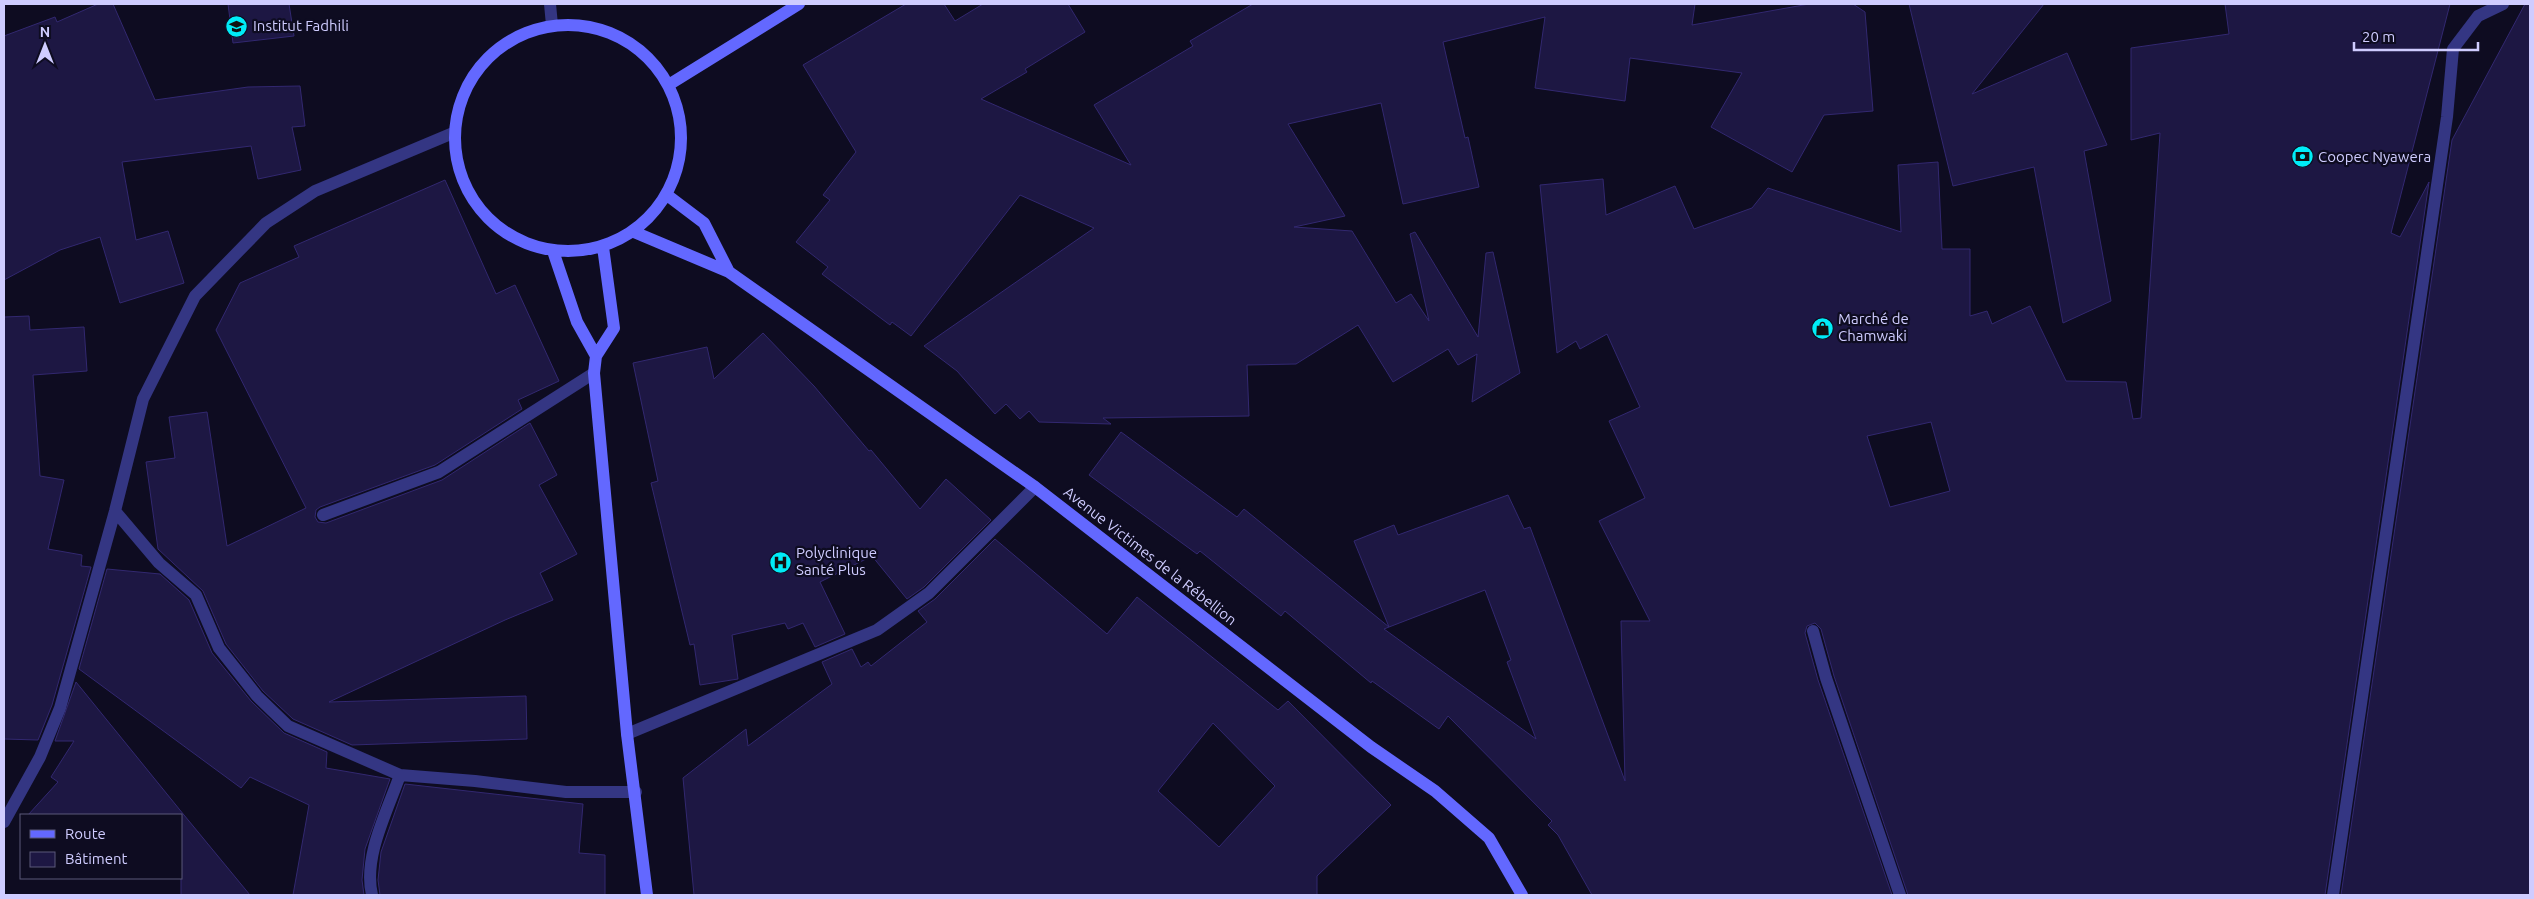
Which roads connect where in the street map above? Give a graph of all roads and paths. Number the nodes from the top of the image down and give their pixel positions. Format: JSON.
{"nodes":[{"id":1,"x":550,"y":4,"type":"edge"},
{"id":2,"x":799,"y":4,"type":"edge"},
{"id":3,"x":2503,"y":4,"type":"edge"},
{"id":4,"x":552,"y":25,"type":"junction"},
{"id":5,"x":670,"y":84,"type":"junction"},
{"id":6,"x":453,"y":133,"type":"junction"},
{"id":7,"x":667,"y":195,"type":"junction"},
{"id":8,"x":634,"y":232,"type":"junction"},
{"id":9,"x":603,"y":246,"type":"junction"},
{"id":10,"x":552,"y":251,"type":"junction"},
{"id":11,"x":729,"y":272,"type":"junction"},
{"id":12,"x":596,"y":356,"type":"junction"},
{"id":13,"x":594,"y":373,"type":"junction"},
{"id":14,"x":1035,"y":487,"type":"junction"},
{"id":15,"x":115,"y":511,"type":"junction"},
{"id":16,"x":323,"y":515,"type":"dead end"},
{"id":17,"x":1813,"y":631,"type":"dead end"},
{"id":18,"x":627,"y":734,"type":"junction"},
{"id":19,"x":400,"y":775,"type":"junction"},
{"id":20,"x":636,"y":792,"type":"junction"},
{"id":21,"x":4,"y":822,"type":"edge"},
{"id":22,"x":372,"y":895,"type":"edge"},
{"id":23,"x":647,"y":895,"type":"edge"},
{"id":24,"x":1522,"y":895,"type":"edge"},
{"id":25,"x":1900,"y":895,"type":"edge"},
{"id":26,"x":2333,"y":895,"type":"edge"}],
"edges":[{"from":1,"to":4,"type":"street"},
{"from":2,"to":5,"type":"street"},
{"from":3,"to":26,"type":"street"},
{"from":4,"to":5,"type":"street"},
{"from":4,"to":6,"type":"street"},
{"from":5,"to":7,"type":"street"},
{"from":6,"to":10,"type":"street"},
{"from":6,"to":15,"type":"street"},
{"from":7,"to":8,"type":"street"},
{"from":7,"to":11,"type":"street"},
{"from":8,"to":9,"type":"street"},
{"from":8,"to":11,"type":"street","name":"Avenue Victimes de la Rébellion"},
{"from":9,"to":10,"type":"street"},
{"from":9,"to":12,"type":"street"},
{"from":10,"to":12,"type":"street"},
{"from":11,"to":14,"type":"street","name":"Avenue Victimes de la Rébellion"},
{"from":12,"to":13,"type":"street"},
{"from":13,"to":16,"type":"street"},
{"from":13,"to":18,"type":"street"},
{"from":14,"to":18,"type":"street"},
{"from":14,"to":24,"type":"street","name":"Avenue Victimes de la Rébellion"},
{"from":15,"to":19,"type":"street"},
{"from":15,"to":21,"type":"street"},
{"from":17,"to":25,"type":"street"},
{"from":18,"to":20,"type":"street"},
{"from":19,"to":20,"type":"street"},
{"from":19,"to":22,"type":"street"},
{"from":20,"to":23,"type":"street"}]}
